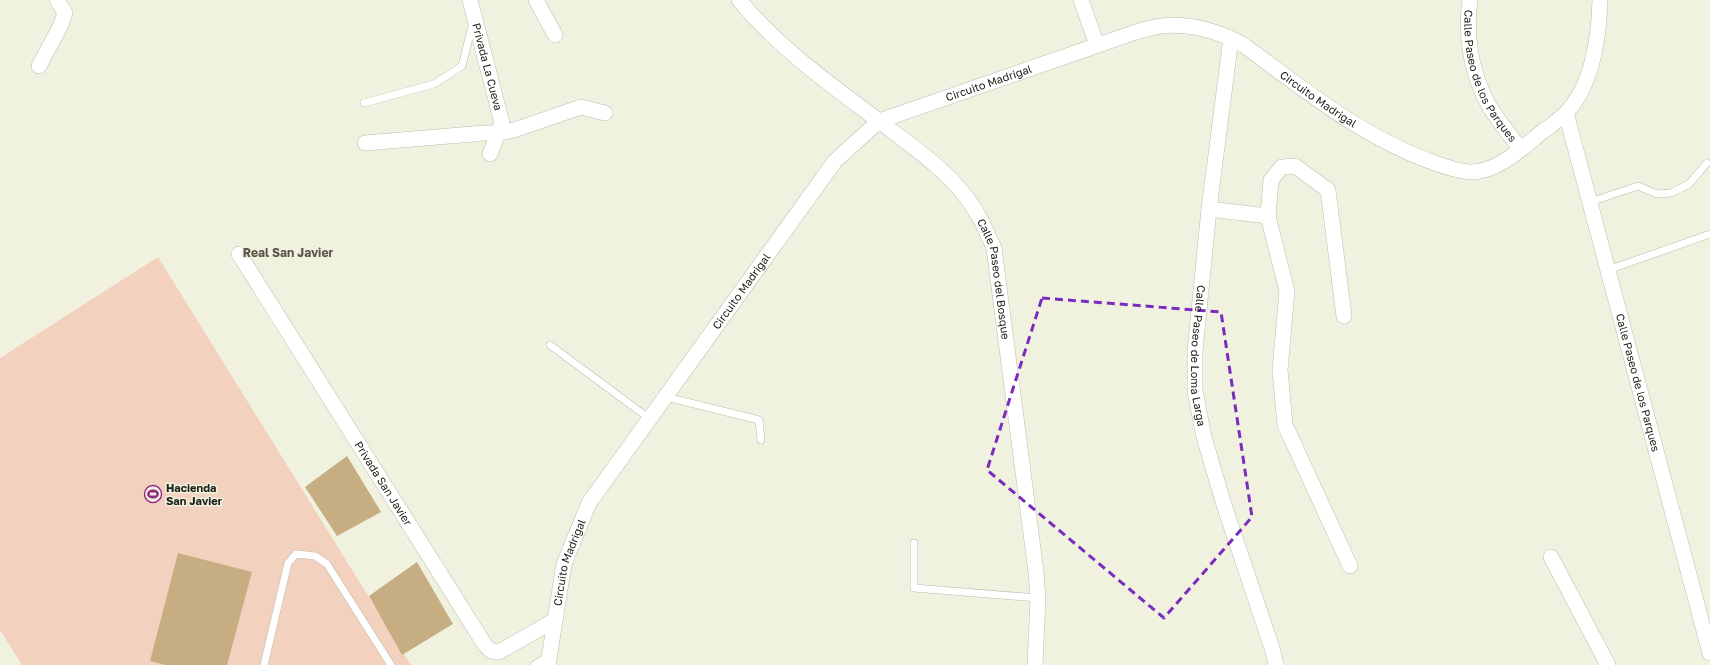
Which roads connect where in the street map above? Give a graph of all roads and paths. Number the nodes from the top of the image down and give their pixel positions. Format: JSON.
{"nodes":[{"id":1,"x":57,"y":0,"type":"edge"},
{"id":2,"x":470,"y":0,"type":"edge"},
{"id":3,"x":536,"y":0,"type":"edge"},
{"id":4,"x":739,"y":0,"type":"edge"},
{"id":5,"x":1081,"y":0,"type":"edge"},
{"id":6,"x":1470,"y":0,"type":"edge"},
{"id":7,"x":1600,"y":0,"type":"edge"},
{"id":8,"x":474,"y":16,"type":"junction"},
{"id":9,"x":555,"y":35,"type":"dead end"},
{"id":10,"x":1231,"y":38,"type":"junction"},
{"id":11,"x":1098,"y":45,"type":"junction"},
{"id":12,"x":39,"y":66,"type":"dead end"},
{"id":13,"x":364,"y":102,"type":"dead end"},
{"id":14,"x":605,"y":113,"type":"dead end"},
{"id":15,"x":1566,"y":113,"type":"junction"},
{"id":16,"x":879,"y":121,"type":"junction"},
{"id":17,"x":498,"y":133,"type":"junction"},
{"id":18,"x":365,"y":142,"type":"dead end"},
{"id":19,"x":1520,"y":149,"type":"junction"},
{"id":20,"x":490,"y":154,"type":"dead end"},
{"id":21,"x":1707,"y":163,"type":"dead end"},
{"id":22,"x":1590,"y":202,"type":"junction"},
{"id":23,"x":1209,"y":209,"type":"junction"},
{"id":24,"x":1268,"y":216,"type":"junction"},
{"id":25,"x":1710,"y":234,"type":"edge"},
{"id":26,"x":239,"y":254,"type":"dead end"},
{"id":27,"x":1608,"y":270,"type":"junction"},
{"id":28,"x":1344,"y":316,"type":"dead end"},
{"id":29,"x":550,"y":344,"type":"dead end"},
{"id":30,"x":666,"y":397,"type":"junction"},
{"id":31,"x":650,"y":419,"type":"junction"},
{"id":32,"x":761,"y":440,"type":"dead end"},
{"id":33,"x":914,"y":543,"type":"dead end"},
{"id":34,"x":1550,"y":557,"type":"dead end"},
{"id":35,"x":1350,"y":566,"type":"dead end"},
{"id":36,"x":1038,"y":598,"type":"junction"},
{"id":37,"x":555,"y":620,"type":"junction"},
{"id":38,"x":1710,"y":653,"type":"edge"},
{"id":39,"x":548,"y":660,"type":"edge"},
{"id":40,"x":264,"y":665,"type":"edge"},
{"id":41,"x":391,"y":665,"type":"edge"},
{"id":42,"x":534,"y":665,"type":"edge"},
{"id":43,"x":1035,"y":665,"type":"edge"},
{"id":44,"x":1276,"y":665,"type":"edge"},
{"id":45,"x":1608,"y":665,"type":"edge"}],
"edges":[{"from":1,"to":12,"type":"street"},
{"from":2,"to":8,"type":"street","name":"Privada La Cueva"},
{"from":3,"to":9,"type":"street"},
{"from":4,"to":16,"type":"street","name":"Calle Paseo del Bosque"},
{"from":5,"to":11,"type":"street"},
{"from":6,"to":19,"type":"street","name":"Calle Paseo de los Parques"},
{"from":7,"to":15,"type":"street","name":"Circuito Madrigal"},
{"from":8,"to":13,"type":"lane"},
{"from":8,"to":17,"type":"street","name":"Privada La Cueva"},
{"from":10,"to":11,"type":"street","name":"Circuito Madrigal"},
{"from":10,"to":19,"type":"street","name":"Circuito Madrigal"},
{"from":10,"to":23,"type":"street","name":"Calle Paseo de Loma Larga"},
{"from":11,"to":16,"type":"street","name":"Circuito Madrigal"},
{"from":14,"to":17,"type":"street"},
{"from":15,"to":19,"type":"street","name":"Circuito Madrigal"},
{"from":15,"to":22,"type":"street","name":"Calle Paseo de los Parques"},
{"from":16,"to":30,"type":"street","name":"Circuito Madrigal"},
{"from":16,"to":36,"type":"street","name":"Calle Paseo del Bosque"},
{"from":17,"to":18,"type":"street"},
{"from":17,"to":20,"type":"street","name":"Privada La Cueva"},
{"from":21,"to":22,"type":"lane"},
{"from":22,"to":27,"type":"street","name":"Calle Paseo de los Parques"},
{"from":23,"to":24,"type":"street"},
{"from":23,"to":44,"type":"street","name":"Calle Paseo de Loma Larga"},
{"from":24,"to":28,"type":"street"},
{"from":24,"to":35,"type":"street"},
{"from":25,"to":27,"type":"lane"},
{"from":26,"to":37,"type":"street","name":"Privada San Javier"},
{"from":27,"to":38,"type":"street","name":"Calle Paseo de los Parques"},
{"from":29,"to":31,"type":"lane"},
{"from":30,"to":31,"type":"street","name":"Circuito Madrigal"},
{"from":30,"to":32,"type":"lane"},
{"from":31,"to":37,"type":"street","name":"Circuito Madrigal"},
{"from":33,"to":36,"type":"lane"},
{"from":34,"to":45,"type":"street"},
{"from":36,"to":43,"type":"street","name":"Calle Paseo del Bosque"},
{"from":37,"to":39,"type":"street","name":"Circuito Madrigal"},
{"from":39,"to":42,"type":"lane"},
{"from":40,"to":41,"type":"lane"}]}
